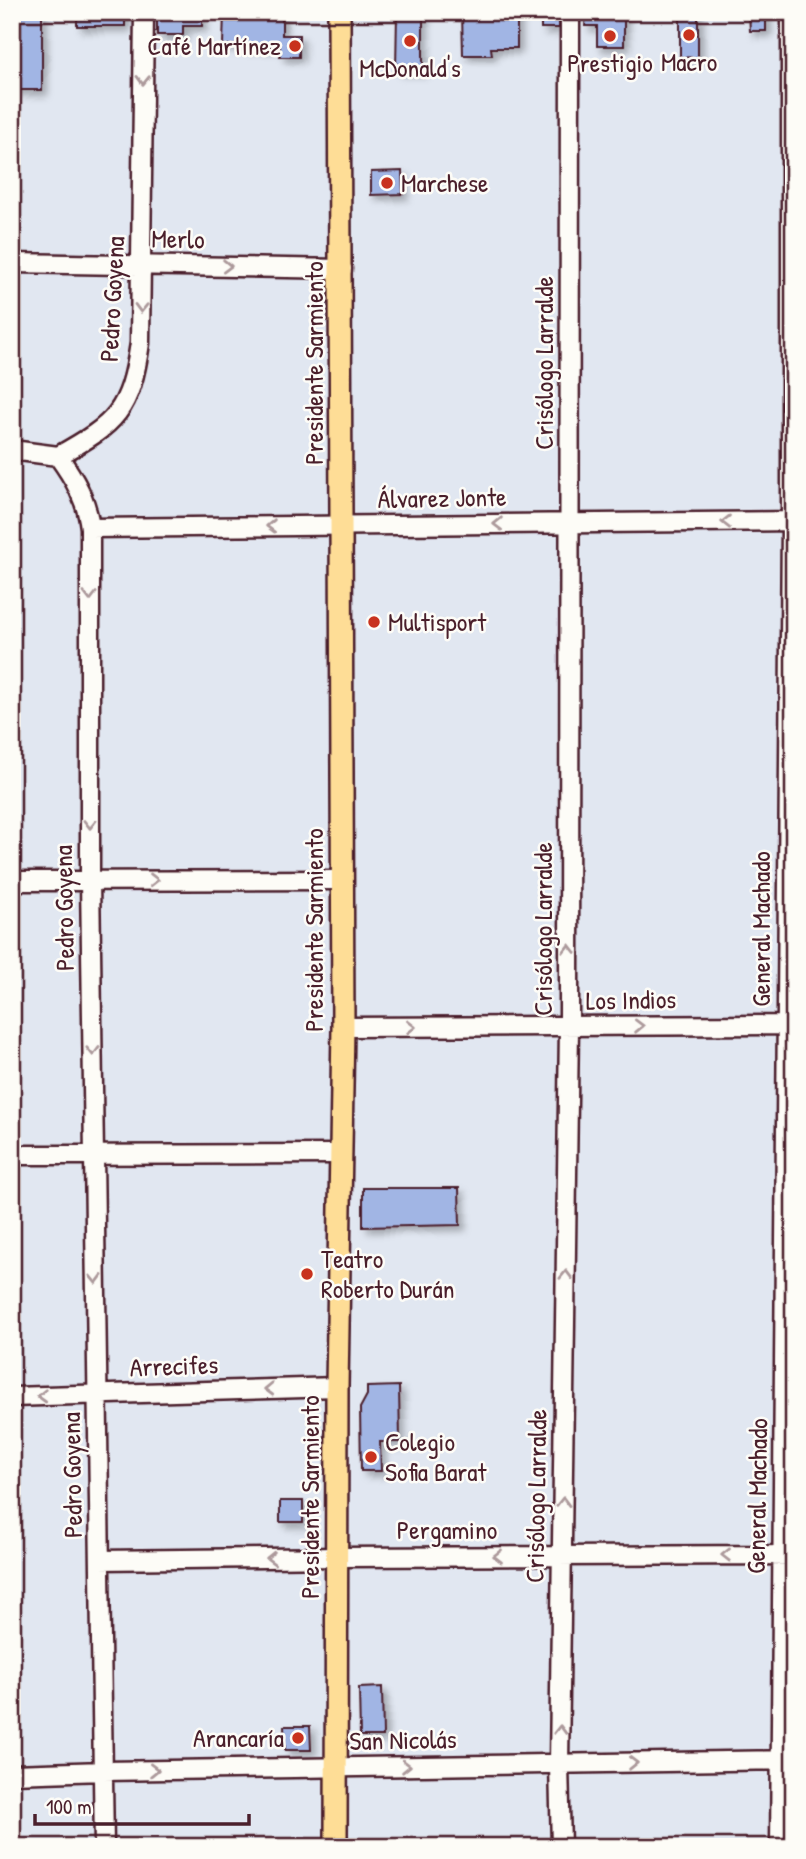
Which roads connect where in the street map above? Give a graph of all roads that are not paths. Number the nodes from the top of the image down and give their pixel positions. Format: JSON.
{"nodes":[{"id":1,"x":144,"y":12,"type":"edge"},
{"id":2,"x":339,"y":12,"type":"edge"},
{"id":3,"x":570,"y":12,"type":"edge"},
{"id":4,"x":791,"y":12,"type":"edge"},
{"id":5,"x":12,"y":263,"type":"edge"},
{"id":6,"x":141,"y":264,"type":"junction"},
{"id":7,"x":342,"y":269,"type":"junction"},
{"id":8,"x":12,"y":450,"type":"edge"},
{"id":9,"x":58,"y":456,"type":"junction"},
{"id":10,"x":792,"y":521,"type":"edge"},
{"id":11,"x":570,"y":523,"type":"junction"},
{"id":12,"x":343,"y":526,"type":"junction"},
{"id":13,"x":90,"y":528,"type":"junction"},
{"id":14,"x":90,"y":880,"type":"junction"},
{"id":15,"x":341,"y":880,"type":"junction"},
{"id":16,"x":12,"y":881,"type":"edge"},
{"id":17,"x":790,"y":1025,"type":"edge"},
{"id":18,"x":343,"y":1027,"type":"junction"},
{"id":19,"x":569,"y":1027,"type":"junction"},
{"id":20,"x":341,"y":1154,"type":"junction"},
{"id":21,"x":94,"y":1155,"type":"junction"},
{"id":22,"x":12,"y":1156,"type":"edge"},
{"id":23,"x":337,"y":1387,"type":"junction"},
{"id":24,"x":97,"y":1394,"type":"junction"},
{"id":25,"x":12,"y":1397,"type":"edge"},
{"id":26,"x":788,"y":1555,"type":"edge"},
{"id":27,"x":562,"y":1556,"type":"junction"},
{"id":28,"x":339,"y":1557,"type":"junction"},
{"id":29,"x":100,"y":1560,"type":"junction"},
{"id":30,"x":787,"y":1760,"type":"edge"},
{"id":31,"x":559,"y":1764,"type":"junction"},
{"id":32,"x":338,"y":1767,"type":"junction"},
{"id":33,"x":104,"y":1771,"type":"junction"},
{"id":34,"x":12,"y":1774,"type":"edge"},
{"id":35,"x":104,"y":1847,"type":"edge"},
{"id":36,"x":336,"y":1847,"type":"edge"},
{"id":37,"x":561,"y":1847,"type":"edge"},
{"id":38,"x":780,"y":1847,"type":"edge"}],
"edges":[{"from":1,"to":6,"type":"street","name":"Pedro Goyena","one_way":true},
{"from":2,"to":7,"type":"main road","name":"Presidente Sarmiento"},
{"from":3,"to":11,"type":"street","name":"Crisólogo Larralde"},
{"from":4,"to":10,"type":"street","name":"General Machado"},
{"from":5,"to":6,"type":"street","name":"Merlo"},
{"from":6,"to":7,"type":"street","name":"Merlo","one_way":true},
{"from":6,"to":9,"type":"street","name":"Pedro Goyena","one_way":true},
{"from":7,"to":12,"type":"main road","name":"Presidente Sarmiento"},
{"from":8,"to":9,"type":"street"},
{"from":9,"to":13,"type":"street","name":"Pedro Goyena"},
{"from":10,"to":11,"type":"street","name":"Álvarez Jonte","one_way":true},
{"from":10,"to":17,"type":"street","name":"General Machado"},
{"from":11,"to":12,"type":"street","name":"Álvarez Jonte","one_way":true},
{"from":19,"to":11,"type":"street","name":"Crisólogo Larralde","one_way":true},
{"from":12,"to":13,"type":"street","name":"Álvarez Jonte","one_way":true},
{"from":12,"to":15,"type":"main road","name":"Presidente Sarmiento"},
{"from":13,"to":14,"type":"street","name":"Pedro Goyena","one_way":true},
{"from":14,"to":15,"type":"street","one_way":true},
{"from":14,"to":16,"type":"street"},
{"from":14,"to":21,"type":"street","name":"Pedro Goyena","one_way":true},
{"from":15,"to":18,"type":"main road","name":"Presidente Sarmiento"},
{"from":19,"to":17,"type":"street","name":"Los Indios","one_way":true},
{"from":17,"to":26,"type":"street","name":"General Machado"},
{"from":18,"to":19,"type":"street","name":"Los Indios","one_way":true},
{"from":18,"to":20,"type":"main road","name":"Presidente Sarmiento"},
{"from":27,"to":19,"type":"street","name":"Crisólogo Larralde","one_way":true},
{"from":20,"to":21,"type":"street"},
{"from":20,"to":23,"type":"main road","name":"Presidente Sarmiento"},
{"from":21,"to":22,"type":"street"},
{"from":21,"to":24,"type":"street","name":"Pedro Goyena","one_way":true},
{"from":23,"to":24,"type":"street","name":"Arrecifes","one_way":true},
{"from":23,"to":28,"type":"main road","name":"Presidente Sarmiento"},
{"from":24,"to":25,"type":"street","name":"Arrecifes","one_way":true},
{"from":24,"to":29,"type":"street","name":"Pedro Goyena"},
{"from":26,"to":27,"type":"street","name":"Pergamino","one_way":true},
{"from":26,"to":30,"type":"street","name":"General Machado"},
{"from":27,"to":28,"type":"street","name":"Pergamino","one_way":true},
{"from":31,"to":27,"type":"street","name":"Crisólogo Larralde","one_way":true},
{"from":28,"to":29,"type":"street","name":"Pergamino","one_way":true},
{"from":28,"to":32,"type":"main road","name":"Presidente Sarmiento"},
{"from":29,"to":33,"type":"street","name":"Pedro Goyena"},
{"from":31,"to":30,"type":"street","name":"San Nicolás","one_way":true},
{"from":30,"to":38,"type":"street","name":"General Machado"},
{"from":32,"to":31,"type":"street","name":"San Nicolás","one_way":true},
{"from":31,"to":37,"type":"street","name":"Crisólogo Larralde"},
{"from":33,"to":32,"type":"street","name":"San Nicolás","one_way":true},
{"from":32,"to":36,"type":"main road","name":"Presidente Sarmiento"},
{"from":33,"to":34,"type":"street","name":"San Nicolás"},
{"from":33,"to":35,"type":"street","name":"Pedro Goyena"}]}
